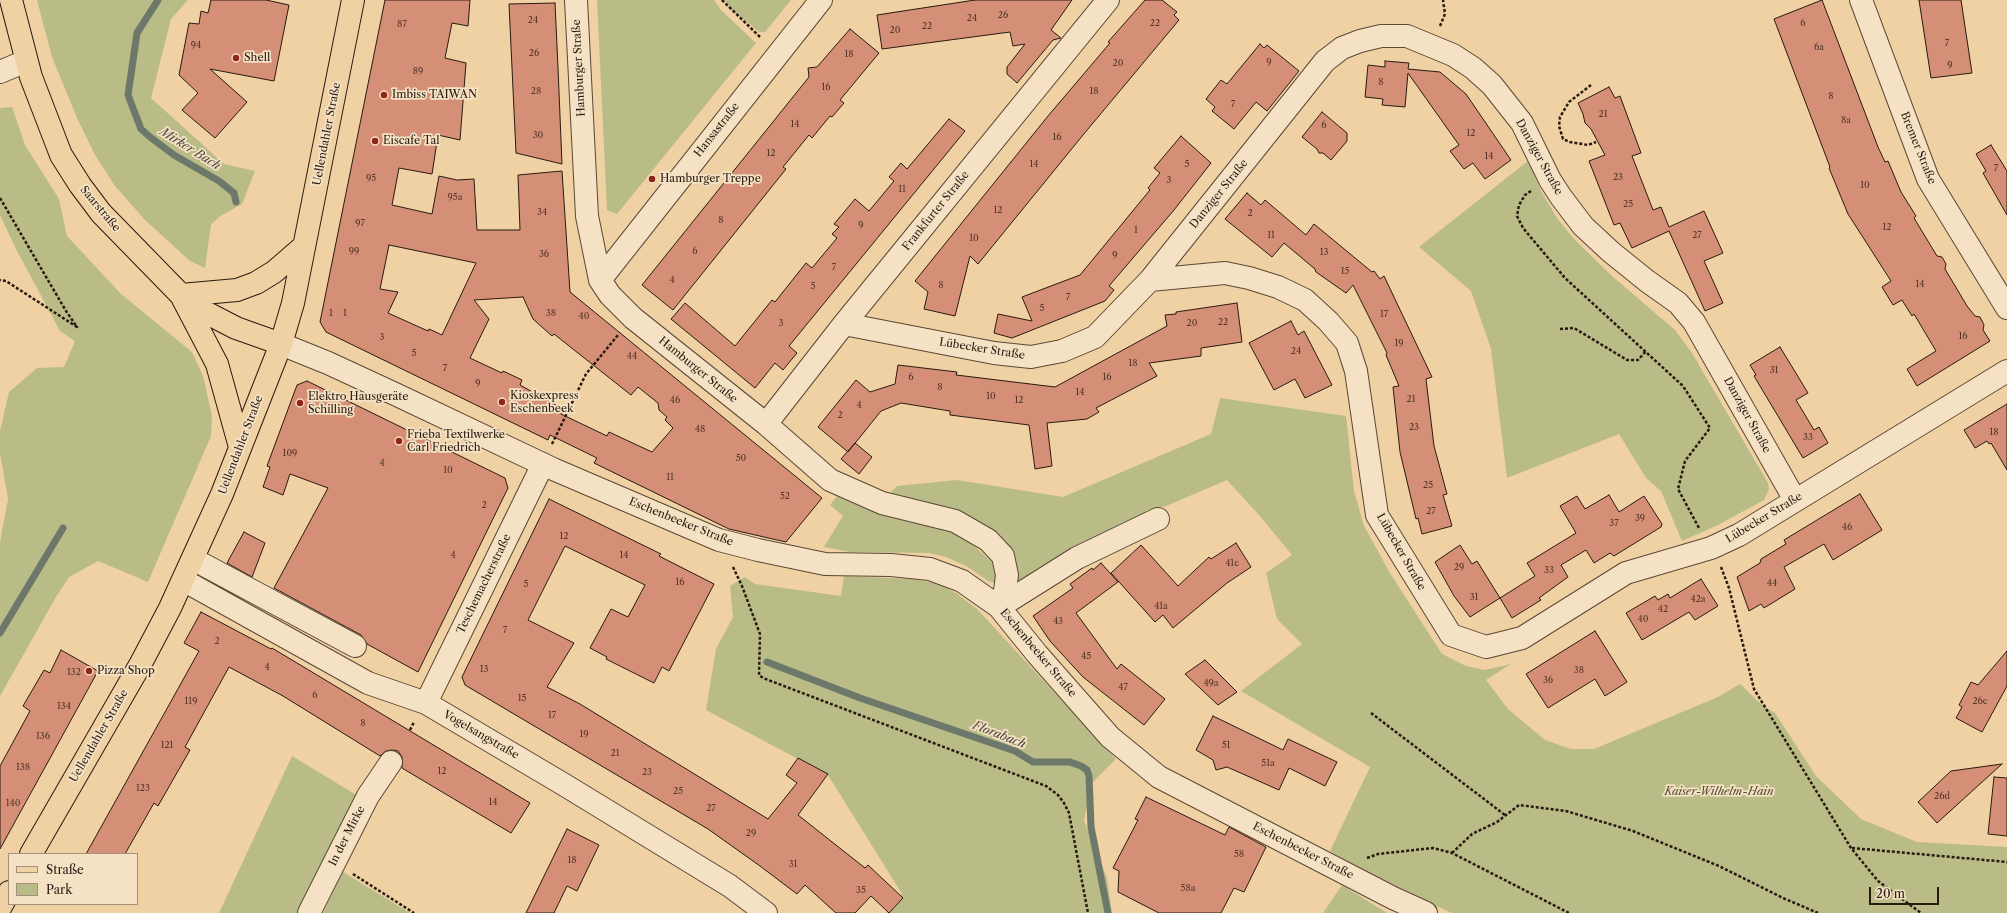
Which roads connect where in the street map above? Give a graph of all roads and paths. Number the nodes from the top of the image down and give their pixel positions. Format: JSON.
{"nodes":[{"id":1,"x":11,"y":0,"type":"edge"},
{"id":2,"x":353,"y":0,"type":"edge"},
{"id":3,"x":576,"y":0,"type":"edge"},
{"id":4,"x":722,"y":0,"type":"edge"},
{"id":5,"x":821,"y":0,"type":"edge"},
{"id":6,"x":1108,"y":0,"type":"edge"},
{"id":7,"x":1862,"y":0,"type":"edge"},
{"id":8,"x":778,"y":53,"type":"junction"},
{"id":9,"x":26,"y":61,"type":"junction"},
{"id":10,"x":0,"y":72,"type":"edge"},
{"id":11,"x":1591,"y":85,"type":"dead end"},
{"id":12,"x":1596,"y":142,"type":"dead end"},
{"id":13,"x":1550,"y":180,"type":"junction"},
{"id":14,"x":0,"y":198,"type":"edge"},
{"id":15,"x":304,"y":246,"type":"junction"},
{"id":16,"x":0,"y":280,"type":"edge"},
{"id":17,"x":600,"y":280,"type":"junction"},
{"id":18,"x":1150,"y":280,"type":"junction"},
{"id":19,"x":181,"y":295,"type":"junction"},
{"id":20,"x":2007,"y":308,"type":"edge"},
{"id":21,"x":844,"y":324,"type":"junction"},
{"id":22,"x":1560,"y":329,"type":"dead end"},
{"id":23,"x":620,"y":333,"type":"dead end"},
{"id":24,"x":281,"y":344,"type":"junction"},
{"id":25,"x":1646,"y":351,"type":"junction"},
{"id":26,"x":2007,"y":371,"type":"edge"},
{"id":27,"x":766,"y":424,"type":"junction"},
{"id":28,"x":552,"y":442,"type":"dead end"},
{"id":29,"x":240,"y":447,"type":"junction"},
{"id":30,"x":542,"y":464,"type":"junction"},
{"id":31,"x":1795,"y":500,"type":"junction"},
{"id":32,"x":1158,"y":519,"type":"dead end"},
{"id":33,"x":719,"y":540,"type":"junction"},
{"id":34,"x":1710,"y":548,"type":"junction"},
{"id":35,"x":193,"y":559,"type":"junction"},
{"id":36,"x":1725,"y":575,"type":"dead end"},
{"id":37,"x":183,"y":580,"type":"junction"},
{"id":38,"x":999,"y":607,"type":"junction"},
{"id":39,"x":355,"y":646,"type":"dead end"},
{"id":40,"x":426,"y":703,"type":"junction"},
{"id":41,"x":1371,"y":713,"type":"dead end"},
{"id":42,"x":391,"y":762,"type":"dead end"},
{"id":43,"x":1505,"y":814,"type":"junction"},
{"id":44,"x":1851,"y":848,"type":"junction"},
{"id":45,"x":32,"y":853,"type":"edge"},
{"id":46,"x":1452,"y":853,"type":"junction"},
{"id":47,"x":334,"y":862,"type":"junction"},
{"id":48,"x":2007,"y":862,"type":"edge"},
{"id":49,"x":1336,"y":868,"type":"junction"},
{"id":50,"x":8,"y":894,"type":"edge"},
{"id":51,"x":0,"y":908,"type":"edge"},
{"id":52,"x":309,"y":913,"type":"edge"},
{"id":53,"x":414,"y":913,"type":"edge"},
{"id":54,"x":766,"y":913,"type":"edge"},
{"id":55,"x":1088,"y":913,"type":"edge"},
{"id":56,"x":1426,"y":913,"type":"edge"},
{"id":57,"x":1569,"y":913,"type":"edge"},
{"id":58,"x":1818,"y":913,"type":"edge"},
{"id":59,"x":1921,"y":913,"type":"edge"}],
"edges":[{"from":1,"to":9,"type":"main road","name":"Saarstraße"},
{"from":2,"to":15,"type":"main road","name":"Uellendahler Straße"},
{"from":3,"to":17,"type":"street","name":"Hamburger Straße"},
{"from":4,"to":8,"type":"path"},
{"from":5,"to":8,"type":"street","name":"Hansastraße"},
{"from":6,"to":21,"type":"street","name":"Frankfurter Straße"},
{"from":7,"to":20,"type":"street","name":"Bremer Straße"},
{"from":8,"to":17,"type":"street","name":"Hansastraße"},
{"from":9,"to":10,"type":"street"},
{"from":9,"to":19,"type":"main road","name":"Saarstraße"},
{"from":11,"to":12,"type":"path"},
{"from":13,"to":18,"type":"street","name":"Danziger Straße"},
{"from":13,"to":25,"type":"path"},
{"from":13,"to":31,"type":"street","name":"Danziger Straße"},
{"from":14,"to":16,"type":"path"},
{"from":15,"to":19,"type":"main road"},
{"from":15,"to":24,"type":"main road","name":"Uellendahler Straße"},
{"from":17,"to":27,"type":"street","name":"Hamburger Straße"},
{"from":18,"to":21,"type":"street","name":"Lübecker Straße"},
{"from":18,"to":34,"type":"street","name":"Lübecker Straße"},
{"from":19,"to":24,"type":"main road","name":"Saarstraße"},
{"from":19,"to":29,"type":"main road"},
{"from":21,"to":27,"type":"street","name":"Frankfurter Straße"},
{"from":22,"to":25,"type":"path"},
{"from":23,"to":28,"type":"path"},
{"from":24,"to":29,"type":"main road","name":"Uellendahler Straße"},
{"from":24,"to":30,"type":"street","name":"Eschenbeeker Straße"},
{"from":25,"to":34,"type":"path"},
{"from":26,"to":31,"type":"street","name":"Lübecker Straße"},
{"from":27,"to":38,"type":"street","name":"Hamburger Straße"},
{"from":29,"to":35,"type":"main road","name":"Uellendahler Straße"},
{"from":30,"to":33,"type":"street","name":"Eschenbeeker Straße"},
{"from":30,"to":40,"type":"street","name":"Teschemacherstraße"},
{"from":31,"to":34,"type":"street","name":"Lübecker Straße"},
{"from":32,"to":38,"type":"street"},
{"from":33,"to":38,"type":"street","name":"Eschenbeeker Straße"},
{"from":33,"to":55,"type":"path"},
{"from":35,"to":37,"type":"main road","name":"Uellendahler Straße"},
{"from":35,"to":39,"type":"street"},
{"from":36,"to":44,"type":"path"},
{"from":37,"to":40,"type":"street","name":"Vogelsangstraße"},
{"from":37,"to":45,"type":"main road","name":"Uellendahler Straße"},
{"from":38,"to":49,"type":"street","name":"Eschenbeeker Straße"},
{"from":40,"to":54,"type":"street","name":"Vogelsangstraße"},
{"from":41,"to":43,"type":"path"},
{"from":42,"to":47,"type":"street","name":"In der Mirke"},
{"from":43,"to":46,"type":"path"},
{"from":43,"to":58,"type":"path"},
{"from":44,"to":48,"type":"path"},
{"from":44,"to":59,"type":"path"},
{"from":46,"to":49,"type":"path"},
{"from":46,"to":57,"type":"path"},
{"from":47,"to":52,"type":"street","name":"In der Mirke"},
{"from":47,"to":53,"type":"path"},
{"from":49,"to":56,"type":"street","name":"Eschenbeeker Straße"},
{"from":50,"to":51,"type":"main road"}]}
